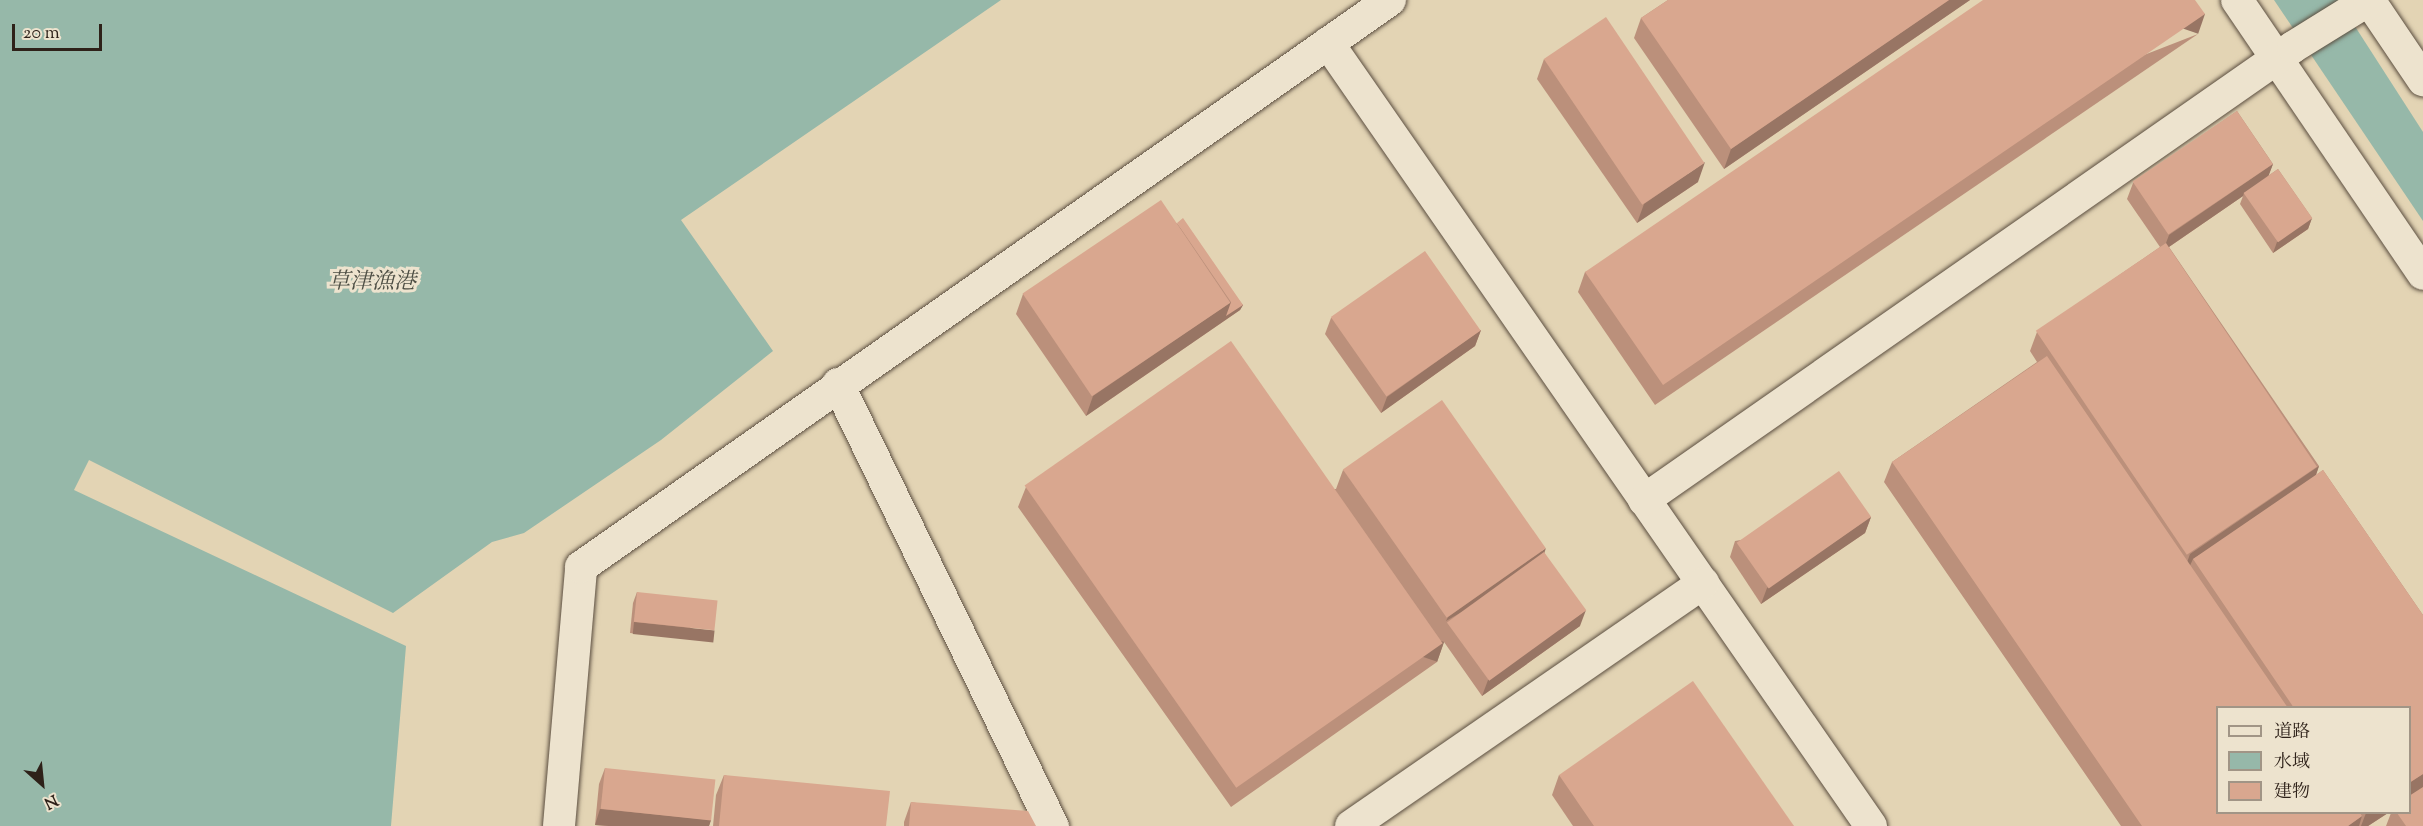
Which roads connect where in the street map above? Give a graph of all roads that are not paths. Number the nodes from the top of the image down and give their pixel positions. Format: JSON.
{"nodes":[{"id":1,"x":1390,"y":0,"type":"edge"},
{"id":2,"x":2237,"y":0,"type":"edge"},
{"id":3,"x":2361,"y":5,"type":"edge"},
{"id":4,"x":1328,"y":43,"type":"junction"},
{"id":5,"x":2285,"y":53,"type":"junction"},
{"id":6,"x":2423,"y":80,"type":"edge"},
{"id":7,"x":2423,"y":274,"type":"edge"},
{"id":8,"x":838,"y":384,"type":"junction"},
{"id":9,"x":1644,"y":500,"type":"junction"},
{"id":10,"x":1703,"y":583,"type":"junction"},
{"id":11,"x":559,"y":826,"type":"edge"},
{"id":12,"x":1053,"y":826,"type":"edge"},
{"id":13,"x":1351,"y":826,"type":"edge"},
{"id":14,"x":1871,"y":826,"type":"edge"}],
"edges":[{"from":1,"to":4,"type":"street"},
{"from":2,"to":5,"type":"street"},
{"from":3,"to":5,"type":"street"},
{"from":3,"to":6,"type":"street"},
{"from":4,"to":8,"type":"street"},
{"from":4,"to":9,"type":"street"},
{"from":5,"to":7,"type":"street"},
{"from":5,"to":9,"type":"street"},
{"from":8,"to":11,"type":"street"},
{"from":8,"to":12,"type":"street"},
{"from":9,"to":10,"type":"street"},
{"from":10,"to":13,"type":"street"},
{"from":10,"to":14,"type":"street"}]}
